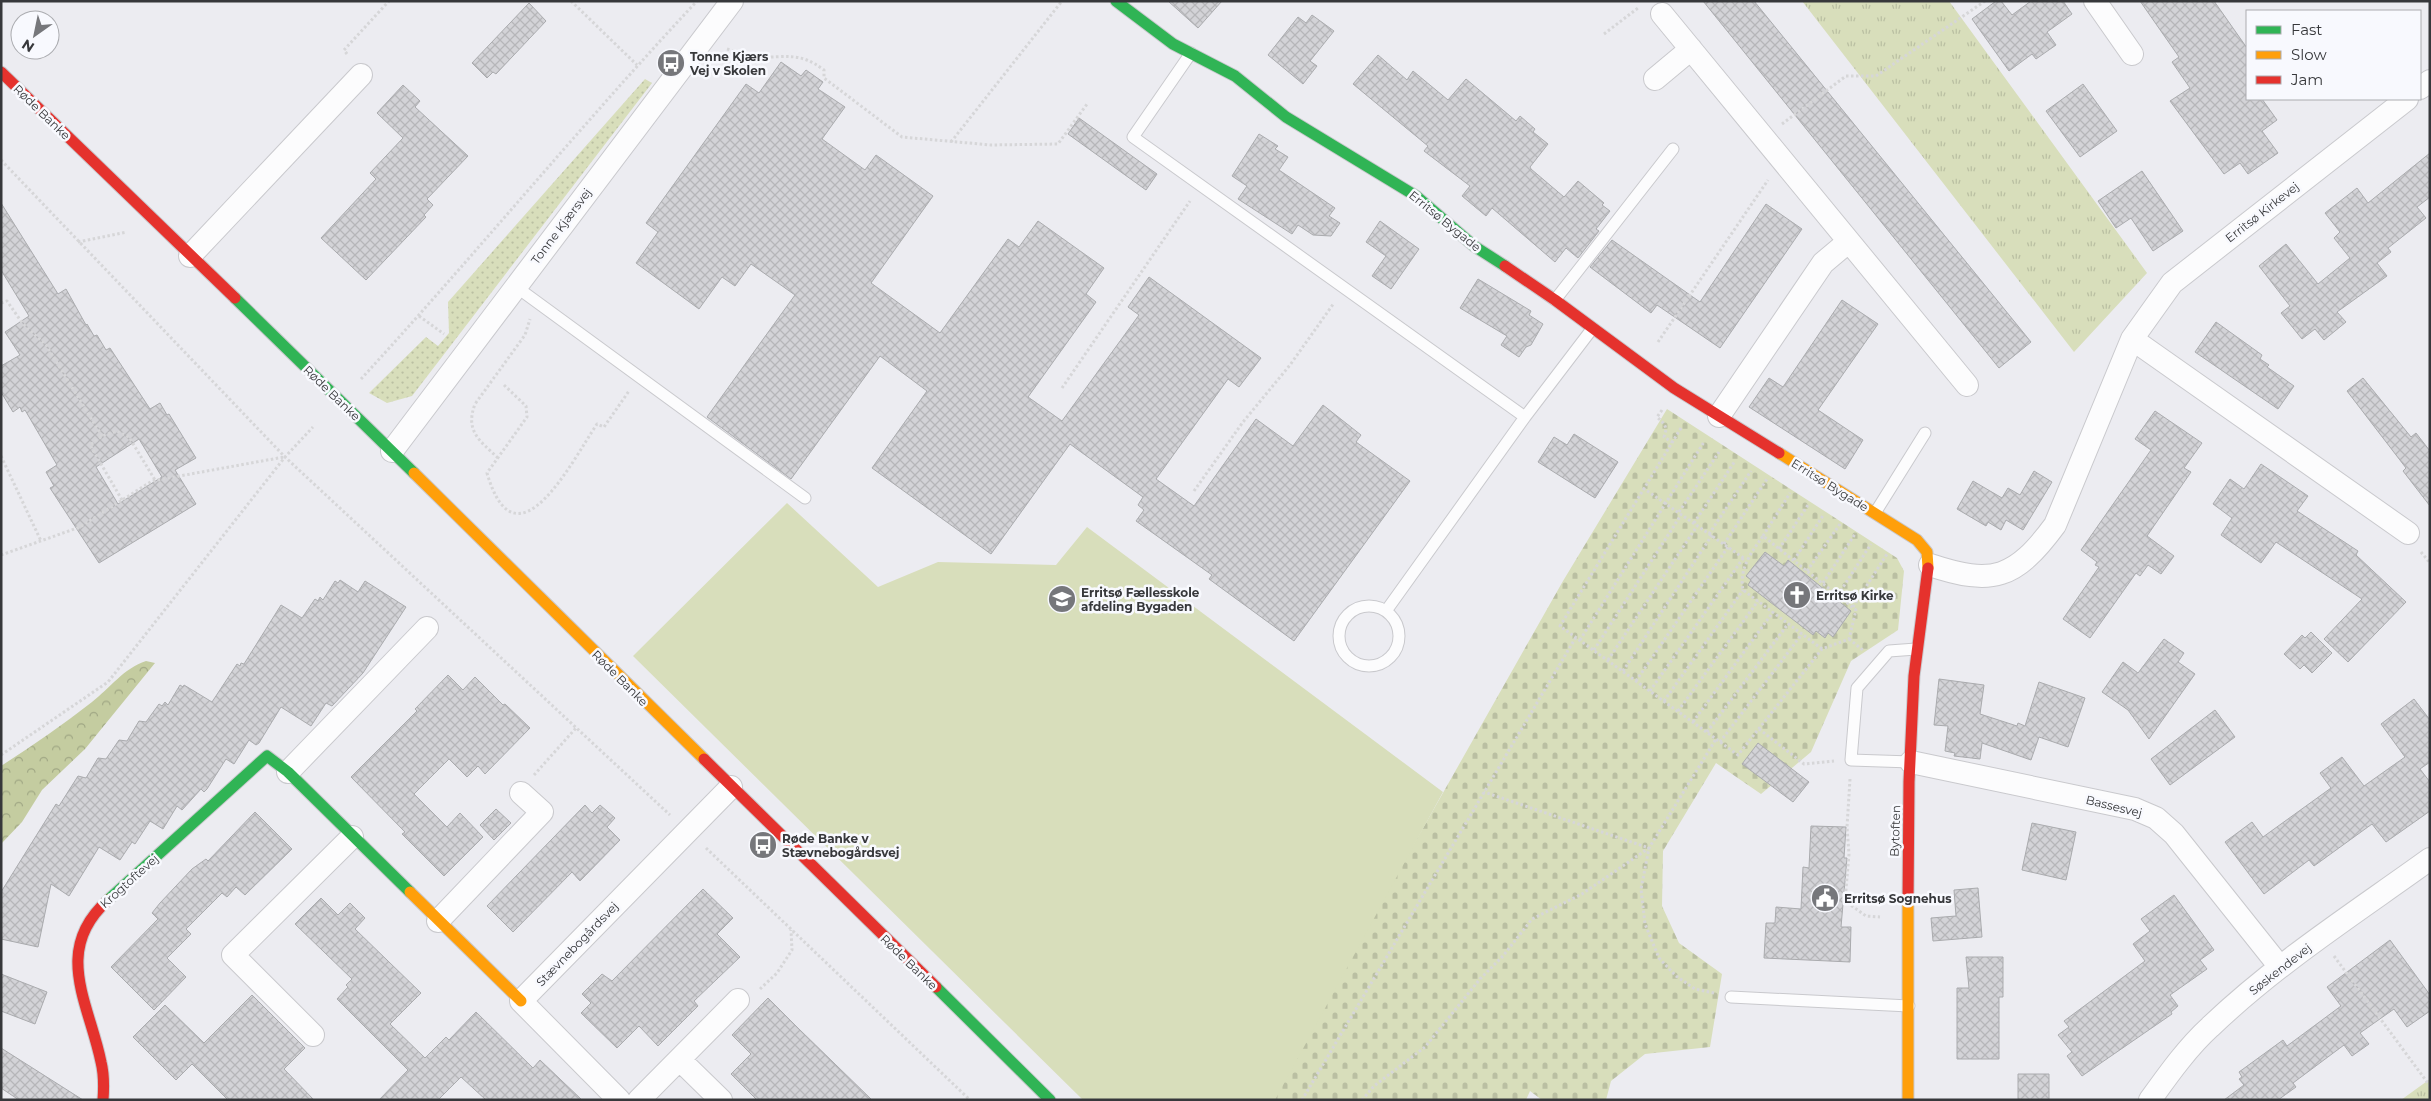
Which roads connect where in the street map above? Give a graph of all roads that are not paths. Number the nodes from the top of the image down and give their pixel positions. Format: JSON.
{"nodes":[{"id":1,"x":732,"y":1,"type":"edge"},
{"id":2,"x":1116,"y":1,"type":"edge"},
{"id":3,"x":2096,"y":1,"type":"edge"},
{"id":4,"x":1662,"y":14,"type":"dead end"},
{"id":5,"x":1691,"y":49,"type":"junction"},
{"id":6,"x":1191,"y":53,"type":"junction"},
{"id":7,"x":2132,"y":54,"type":"dead end"},
{"id":8,"x":361,"y":75,"type":"road end"},
{"id":9,"x":2,"y":76,"type":"edge"},
{"id":10,"x":1655,"y":79,"type":"dead end"},
{"id":11,"x":2406,"y":100,"type":"edge"},
{"id":12,"x":1673,"y":150,"type":"dead end"},
{"id":13,"x":1848,"y":242,"type":"junction"},
{"id":14,"x":190,"y":256,"type":"junction"},
{"id":15,"x":515,"y":286,"type":"junction"},
{"id":16,"x":1555,"y":300,"type":"junction"},
{"id":17,"x":1592,"y":329,"type":"junction"},
{"id":18,"x":2132,"y":339,"type":"junction"},
{"id":19,"x":1967,"y":385,"type":"dead end"},
{"id":20,"x":1719,"y":416,"type":"junction"},
{"id":21,"x":1526,"y":417,"type":"junction"},
{"id":22,"x":1925,"y":433,"type":"dead end"},
{"id":23,"x":392,"y":451,"type":"junction"},
{"id":24,"x":804,"y":498,"type":"dead end"},
{"id":25,"x":1875,"y":513,"type":"junction"},
{"id":26,"x":2408,"y":533,"type":"dead end"},
{"id":27,"x":1930,"y":565,"type":"junction"},
{"id":28,"x":1386,"y":611,"type":"junction"},
{"id":29,"x":427,"y":628,"type":"dead end"},
{"id":30,"x":1916,"y":649,"type":"junction"},
{"id":31,"x":1911,"y":762,"type":"junction"},
{"id":32,"x":288,"y":772,"type":"junction"},
{"id":33,"x":731,"y":787,"type":"junction"},
{"id":34,"x":521,"y":793,"type":"road end"},
{"id":35,"x":352,"y":837,"type":"junction"},
{"id":36,"x":2430,"y":859,"type":"edge"},
{"id":37,"x":438,"y":921,"type":"junction"},
{"id":38,"x":2280,"y":967,"type":"junction"},
{"id":39,"x":1731,"y":997,"type":"road end"},
{"id":40,"x":738,"y":1000,"type":"road end"},
{"id":41,"x":521,"y":1001,"type":"junction"},
{"id":42,"x":1909,"y":1006,"type":"junction"},
{"id":43,"x":313,"y":1035,"type":"dead end"},
{"id":44,"x":680,"y":1060,"type":"junction"},
{"id":45,"x":103,"y":1100,"type":"edge"},
{"id":46,"x":619,"y":1100,"type":"edge"},
{"id":47,"x":640,"y":1100,"type":"edge"},
{"id":48,"x":721,"y":1100,"type":"edge"},
{"id":49,"x":1050,"y":1100,"type":"edge"},
{"id":50,"x":1908,"y":1100,"type":"edge"},
{"id":51,"x":2150,"y":1100,"type":"edge"}],
"edges":[{"from":1,"to":15,"type":"street","name":"Tonne Kjærsvej"},
{"from":2,"to":6,"type":"street","name":"Erritsø Bygade"},
{"from":3,"to":7,"type":"street"},
{"from":4,"to":5,"type":"street"},
{"from":5,"to":10,"type":"street"},
{"from":5,"to":13,"type":"street"},
{"from":6,"to":16,"type":"street","name":"Erritsø Bygade"},
{"from":6,"to":21,"type":"lane"},
{"from":8,"to":14,"type":"street"},
{"from":9,"to":14,"type":"street","name":"Røde Banke"},
{"from":11,"to":18,"type":"street","name":"Erritsø Kirkevej"},
{"from":12,"to":16,"type":"lane"},
{"from":13,"to":19,"type":"street"},
{"from":13,"to":20,"type":"street"},
{"from":14,"to":23,"type":"street","name":"Røde Banke"},
{"from":15,"to":23,"type":"street","name":"Tonne Kjærsvej"},
{"from":15,"to":24,"type":"lane"},
{"from":16,"to":17,"type":"street","name":"Erritsø Bygade"},
{"from":17,"to":20,"type":"street","name":"Erritsø Bygade"},
{"from":17,"to":21,"type":"lane"},
{"from":18,"to":26,"type":"street"},
{"from":18,"to":27,"type":"street","name":"Erritsø Kirkevej"},
{"from":20,"to":25,"type":"street","name":"Erritsø Bygade"},
{"from":21,"to":28,"type":"lane"},
{"from":22,"to":25,"type":"lane"},
{"from":23,"to":33,"type":"street","name":"Røde Banke"},
{"from":25,"to":27,"type":"street","name":"Erritsø Bygade"},
{"from":27,"to":30,"type":"street","name":"Bytoften"},
{"from":28,"to":28,"type":"lane"},
{"from":29,"to":32,"type":"street"},
{"from":30,"to":31,"type":"street","name":"Bytoften"},
{"from":30,"to":31,"type":"lane"},
{"from":31,"to":38,"type":"street","name":"Bassesvej"},
{"from":31,"to":42,"type":"street","name":"Bytoften"},
{"from":32,"to":35,"type":"street","name":"Krogtoftevej"},
{"from":32,"to":45,"type":"street","name":"Krogtoftevej"},
{"from":33,"to":41,"type":"street","name":"Stævnebogårdsvej"},
{"from":33,"to":49,"type":"street","name":"Røde Banke"},
{"from":34,"to":37,"type":"street"},
{"from":35,"to":37,"type":"street","name":"Krogtoftevej"},
{"from":35,"to":43,"type":"street"},
{"from":36,"to":38,"type":"street","name":"Søskendevej"},
{"from":37,"to":41,"type":"street","name":"Krogtoftevej"},
{"from":38,"to":51,"type":"street","name":"Søskendevej"},
{"from":39,"to":42,"type":"lane"},
{"from":40,"to":44,"type":"street"},
{"from":41,"to":46,"type":"street"},
{"from":42,"to":50,"type":"street","name":"Bytoften"},
{"from":44,"to":47,"type":"street"},
{"from":44,"to":48,"type":"street"}]}
